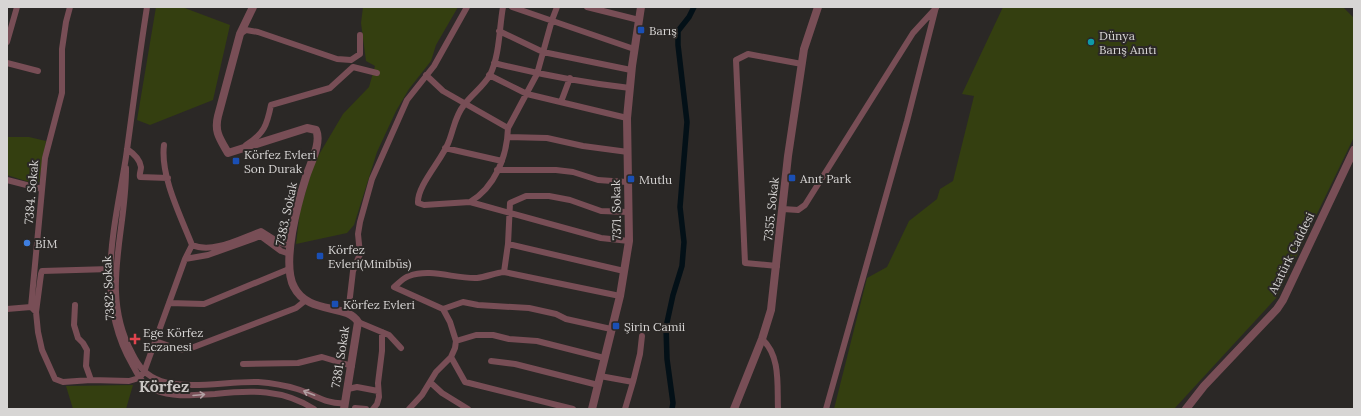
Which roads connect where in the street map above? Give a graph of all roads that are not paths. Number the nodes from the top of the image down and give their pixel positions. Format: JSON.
{"nodes":[{"id":1,"x":17,"y":7,"type":"edge"},
{"id":2,"x":70,"y":7,"type":"edge"},
{"id":3,"x":147,"y":7,"type":"edge"},
{"id":4,"x":253,"y":7,"type":"edge"},
{"id":5,"x":466,"y":7,"type":"edge"},
{"id":6,"x":503,"y":7,"type":"edge"},
{"id":7,"x":512,"y":7,"type":"edge"},
{"id":8,"x":557,"y":7,"type":"edge"},
{"id":9,"x":586,"y":7,"type":"edge"},
{"id":10,"x":641,"y":7,"type":"edge"},
{"id":11,"x":818,"y":7,"type":"edge"},
{"id":12,"x":936,"y":7,"type":"edge"},
{"id":13,"x":552,"y":20,"type":"junction"},
{"id":14,"x":639,"y":20,"type":"junction"},
{"id":15,"x":499,"y":31,"type":"junction"},
{"id":16,"x":240,"y":34,"type":"junction"},
{"id":17,"x":360,"y":34,"type":"dead end"},
{"id":18,"x":7,"y":42,"type":"edge"},
{"id":19,"x":634,"y":49,"type":"junction"},
{"id":20,"x":543,"y":52,"type":"junction"},
{"id":21,"x":494,"y":63,"type":"junction"},
{"id":22,"x":7,"y":64,"type":"edge"},
{"id":23,"x":802,"y":64,"type":"junction"},
{"id":24,"x":631,"y":70,"type":"junction"},
{"id":25,"x":38,"y":71,"type":"dead end"},
{"id":26,"x":377,"y":72,"type":"dead end"},
{"id":27,"x":537,"y":74,"type":"junction"},
{"id":28,"x":426,"y":75,"type":"junction"},
{"id":29,"x":490,"y":75,"type":"junction"},
{"id":30,"x":570,"y":78,"type":"junction"},
{"id":31,"x":630,"y":88,"type":"junction"},
{"id":32,"x":527,"y":94,"type":"junction"},
{"id":33,"x":561,"y":102,"type":"junction"},
{"id":34,"x":465,"y":104,"type":"junction"},
{"id":35,"x":626,"y":118,"type":"junction"},
{"id":36,"x":508,"y":128,"type":"junction"},
{"id":37,"x":508,"y":137,"type":"junction"},
{"id":38,"x":164,"y":145,"type":"dead end"},
{"id":39,"x":243,"y":147,"type":"junction"},
{"id":40,"x":127,"y":148,"type":"junction"},
{"id":41,"x":445,"y":148,"type":"junction"},
{"id":42,"x":1354,"y":150,"type":"edge"},
{"id":43,"x":628,"y":152,"type":"junction"},
{"id":44,"x":126,"y":159,"type":"junction"},
{"id":45,"x":502,"y":161,"type":"junction"},
{"id":46,"x":497,"y":170,"type":"junction"},
{"id":47,"x":168,"y":178,"type":"junction"},
{"id":48,"x":7,"y":180,"type":"edge"},
{"id":49,"x":627,"y":182,"type":"junction"},
{"id":50,"x":42,"y":189,"type":"junction"},
{"id":51,"x":470,"y":202,"type":"junction"},
{"id":52,"x":783,"y":209,"type":"junction"},
{"id":53,"x":628,"y":212,"type":"junction"},
{"id":54,"x":509,"y":214,"type":"junction"},
{"id":55,"x":629,"y":241,"type":"junction"},
{"id":56,"x":508,"y":244,"type":"junction"},
{"id":57,"x":192,"y":245,"type":"junction"},
{"id":58,"x":290,"y":250,"type":"junction"},
{"id":59,"x":185,"y":259,"type":"junction"},
{"id":60,"x":777,"y":266,"type":"junction"},
{"id":61,"x":290,"y":268,"type":"junction"},
{"id":62,"x":110,"y":269,"type":"junction"},
{"id":63,"x":624,"y":271,"type":"junction"},
{"id":64,"x":504,"y":272,"type":"junction"},
{"id":65,"x":620,"y":296,"type":"junction"},
{"id":66,"x":306,"y":300,"type":"junction"},
{"id":67,"x":169,"y":303,"type":"junction"},
{"id":68,"x":75,"y":305,"type":"dead end"},
{"id":69,"x":31,"y":307,"type":"junction"},
{"id":70,"x":7,"y":309,"type":"edge"},
{"id":71,"x":442,"y":309,"type":"junction"},
{"id":72,"x":36,"y":312,"type":"junction"},
{"id":73,"x":348,"y":314,"type":"junction"},
{"id":74,"x":358,"y":322,"type":"junction"},
{"id":75,"x":611,"y":329,"type":"junction"},
{"id":76,"x":382,"y":332,"type":"junction"},
{"id":77,"x":642,"y":336,"type":"dead end"},
{"id":78,"x":762,"y":339,"type":"junction"},
{"id":79,"x":155,"y":341,"type":"junction"},
{"id":80,"x":456,"y":341,"type":"junction"},
{"id":81,"x":401,"y":348,"type":"dead end"},
{"id":82,"x":451,"y":357,"type":"junction"},
{"id":83,"x":604,"y":358,"type":"junction"},
{"id":84,"x":491,"y":361,"type":"dead end"},
{"id":85,"x":243,"y":364,"type":"dead end"},
{"id":86,"x":352,"y":366,"type":"junction"},
{"id":87,"x":144,"y":372,"type":"junction"},
{"id":88,"x":600,"y":376,"type":"junction"},
{"id":89,"x":139,"y":378,"type":"junction"},
{"id":90,"x":91,"y":380,"type":"junction"},
{"id":91,"x":430,"y":382,"type":"junction"},
{"id":92,"x":633,"y":382,"type":"junction"},
{"id":93,"x":598,"y":385,"type":"junction"},
{"id":94,"x":348,"y":389,"type":"junction"},
{"id":95,"x":378,"y":391,"type":"junction"},
{"id":96,"x":345,"y":406,"type":"edge"},
{"id":97,"x":355,"y":408,"type":"dead end"},
{"id":98,"x":314,"y":409,"type":"edge"},
{"id":99,"x":366,"y":409,"type":"edge"},
{"id":100,"x":373,"y":409,"type":"edge"},
{"id":101,"x":409,"y":409,"type":"edge"},
{"id":102,"x":468,"y":409,"type":"edge"},
{"id":103,"x":573,"y":409,"type":"edge"},
{"id":104,"x":592,"y":409,"type":"edge"},
{"id":105,"x":625,"y":409,"type":"edge"},
{"id":106,"x":734,"y":409,"type":"edge"},
{"id":107,"x":778,"y":409,"type":"edge"},
{"id":108,"x":826,"y":409,"type":"edge"},
{"id":109,"x":1186,"y":409,"type":"edge"}],
"edges":[{"from":1,"to":18,"type":"street"},
{"from":2,"to":50,"type":"street","name":"7384. Sokak"},
{"from":3,"to":40,"type":"street","name":"7382: Sokak"},
{"from":4,"to":16,"type":"street"},
{"from":5,"to":28,"type":"street"},
{"from":6,"to":15,"type":"street"},
{"from":7,"to":13,"type":"street"},
{"from":8,"to":13,"type":"street"},
{"from":9,"to":14,"type":"street"},
{"from":10,"to":14,"type":"street","name":"7371. Sokak"},
{"from":11,"to":23,"type":"street","name":"7355. Sokak"},
{"from":12,"to":52,"type":"street"},
{"from":12,"to":108,"type":"street"},
{"from":13,"to":19,"type":"street"},
{"from":13,"to":20,"type":"street"},
{"from":14,"to":19,"type":"street","name":"7371. Sokak"},
{"from":15,"to":20,"type":"street"},
{"from":15,"to":21,"type":"street"},
{"from":16,"to":17,"type":"street"},
{"from":16,"to":39,"type":"street","name":"7383. Sokak"},
{"from":19,"to":24,"type":"street","name":"7371. Sokak"},
{"from":20,"to":24,"type":"street"},
{"from":20,"to":27,"type":"street"},
{"from":21,"to":27,"type":"street"},
{"from":21,"to":29,"type":"street"},
{"from":22,"to":25,"type":"street"},
{"from":23,"to":52,"type":"street","name":"7355. Sokak"},
{"from":23,"to":60,"type":"street"},
{"from":24,"to":31,"type":"street","name":"7371. Sokak"},
{"from":26,"to":39,"type":"street"},
{"from":27,"to":30,"type":"street"},
{"from":27,"to":32,"type":"street"},
{"from":28,"to":34,"type":"street"},
{"from":28,"to":73,"type":"street"},
{"from":29,"to":32,"type":"street"},
{"from":29,"to":34,"type":"street"},
{"from":30,"to":31,"type":"street"},
{"from":30,"to":33,"type":"street"},
{"from":31,"to":35,"type":"street","name":"7371. Sokak"},
{"from":32,"to":33,"type":"street"},
{"from":32,"to":36,"type":"street"},
{"from":33,"to":35,"type":"street"},
{"from":34,"to":36,"type":"street"},
{"from":34,"to":41,"type":"street"},
{"from":35,"to":43,"type":"street","name":"7371. Sokak"},
{"from":36,"to":37,"type":"street"},
{"from":37,"to":43,"type":"street"},
{"from":37,"to":45,"type":"street"},
{"from":38,"to":47,"type":"street"},
{"from":39,"to":58,"type":"street","name":"7383. Sokak"},
{"from":40,"to":44,"type":"street","name":"7382: Sokak"},
{"from":40,"to":47,"type":"street"},
{"from":41,"to":45,"type":"street"},
{"from":41,"to":51,"type":"street"},
{"from":42,"to":109,"type":"street","name":"Atatürk Caddesi"},
{"from":43,"to":49,"type":"street","name":"7371. Sokak"},
{"from":44,"to":62,"type":"street","name":"7382: Sokak"},
{"from":44,"to":87,"type":"street","name":"7382: Sokak"},
{"from":45,"to":46,"type":"street"},
{"from":46,"to":49,"type":"street"},
{"from":46,"to":51,"type":"street"},
{"from":47,"to":57,"type":"street"},
{"from":48,"to":50,"type":"street"},
{"from":49,"to":53,"type":"street","name":"7371. Sokak"},
{"from":50,"to":69,"type":"street","name":"7384. Sokak"},
{"from":51,"to":54,"type":"street"},
{"from":52,"to":60,"type":"street","name":"7355. Sokak"},
{"from":53,"to":54,"type":"street"},
{"from":53,"to":55,"type":"street","name":"7371. Sokak"},
{"from":54,"to":55,"type":"street"},
{"from":54,"to":56,"type":"street"},
{"from":55,"to":63,"type":"street","name":"7371. Sokak"},
{"from":56,"to":63,"type":"street"},
{"from":56,"to":64,"type":"street"},
{"from":57,"to":58,"type":"street"},
{"from":57,"to":59,"type":"street"},
{"from":58,"to":59,"type":"street"},
{"from":58,"to":61,"type":"street","name":"7383. Sokak"},
{"from":59,"to":67,"type":"street"},
{"from":60,"to":78,"type":"street","name":"7355. Sokak"},
{"from":61,"to":66,"type":"street","name":"7383. Sokak"},
{"from":61,"to":67,"type":"street"},
{"from":62,"to":72,"type":"street"},
{"from":62,"to":89,"type":"street","name":"7382: Sokak"},
{"from":63,"to":65,"type":"street","name":"7371. Sokak"},
{"from":64,"to":65,"type":"street"},
{"from":64,"to":71,"type":"street"},
{"from":65,"to":75,"type":"street","name":"7371. Sokak"},
{"from":66,"to":73,"type":"street","name":"7383. Sokak"},
{"from":66,"to":79,"type":"street"},
{"from":67,"to":79,"type":"street"},
{"from":68,"to":90,"type":"street"},
{"from":69,"to":70,"type":"street"},
{"from":69,"to":72,"type":"street"},
{"from":71,"to":75,"type":"street"},
{"from":71,"to":80,"type":"street"},
{"from":72,"to":90,"type":"street"},
{"from":73,"to":74,"type":"street","name":"7381. Sokak"},
{"from":74,"to":76,"type":"street"},
{"from":74,"to":86,"type":"street","name":"7381. Sokak"},
{"from":75,"to":83,"type":"street","name":"7371. Sokak"},
{"from":76,"to":81,"type":"street"},
{"from":76,"to":95,"type":"street"},
{"from":77,"to":92,"type":"street"},
{"from":78,"to":106,"type":"street","name":"7355. Sokak"},
{"from":78,"to":107,"type":"street"},
{"from":79,"to":87,"type":"street"},
{"from":80,"to":82,"type":"street"},
{"from":80,"to":83,"type":"street"},
{"from":82,"to":91,"type":"street"},
{"from":82,"to":103,"type":"street"},
{"from":83,"to":88,"type":"street","name":"7371. Sokak"},
{"from":84,"to":93,"type":"street"},
{"from":85,"to":86,"type":"street"},
{"from":86,"to":94,"type":"street","name":"7381. Sokak"},
{"from":87,"to":89,"type":"street"},
{"from":96,"to":87,"type":"street","one_way":true},
{"from":88,"to":92,"type":"street"},
{"from":88,"to":93,"type":"street","name":"7371. Sokak"},
{"from":89,"to":90,"type":"street"},
{"from":89,"to":98,"type":"street","name":"7382: Sokak","one_way":true},
{"from":91,"to":101,"type":"street"},
{"from":91,"to":102,"type":"street"},
{"from":92,"to":105,"type":"street"},
{"from":93,"to":104,"type":"street","name":"7371. Sokak"},
{"from":94,"to":95,"type":"street"},
{"from":94,"to":96,"type":"street","name":"7381. Sokak"},
{"from":95,"to":100,"type":"street"},
{"from":97,"to":99,"type":"street"}]}
